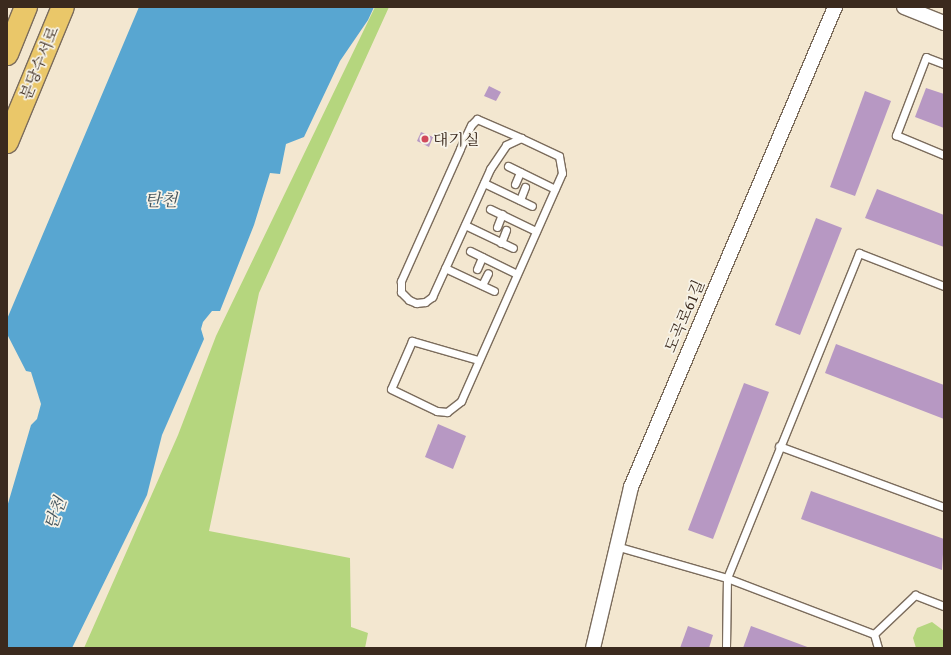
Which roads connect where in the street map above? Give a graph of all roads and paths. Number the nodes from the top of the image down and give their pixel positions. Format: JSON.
{"nodes":[{"id":1,"x":26,"y":7,"type":"edge"},
{"id":2,"x":63,"y":7,"type":"edge"},
{"id":3,"x":835,"y":7,"type":"edge"},
{"id":4,"x":904,"y":7,"type":"edge"},
{"id":5,"x":944,"y":23,"type":"edge"},
{"id":6,"x":7,"y":54,"type":"edge"},
{"id":7,"x":944,"y":64,"type":"edge"},
{"id":8,"x":521,"y":138,"type":"junction"},
{"id":9,"x":7,"y":142,"type":"edge"},
{"id":10,"x":944,"y":155,"type":"edge"},
{"id":11,"x":508,"y":166,"type":"dead end"},
{"id":12,"x":520,"y":172,"type":"junction"},
{"id":13,"x":484,"y":183,"type":"junction"},
{"id":14,"x":515,"y":184,"type":"dead end"},
{"id":15,"x":525,"y":188,"type":"dead end"},
{"id":16,"x":555,"y":189,"type":"junction"},
{"id":17,"x":520,"y":200,"type":"junction"},
{"id":18,"x":532,"y":206,"type":"dead end"},
{"id":19,"x":490,"y":209,"type":"dead end"},
{"id":20,"x":502,"y":214,"type":"junction"},
{"id":21,"x":464,"y":225,"type":"junction"},
{"id":22,"x":497,"y":227,"type":"dead end"},
{"id":23,"x":506,"y":230,"type":"dead end"},
{"id":24,"x":536,"y":231,"type":"junction"},
{"id":25,"x":501,"y":243,"type":"junction"},
{"id":26,"x":513,"y":248,"type":"dead end"},
{"id":27,"x":470,"y":251,"type":"dead end"},
{"id":28,"x":482,"y":257,"type":"junction"},
{"id":29,"x":445,"y":268,"type":"junction"},
{"id":30,"x":477,"y":269,"type":"dead end"},
{"id":31,"x":488,"y":273,"type":"dead end"},
{"id":32,"x":517,"y":274,"type":"junction"},
{"id":33,"x":482,"y":285,"type":"junction"},
{"id":34,"x":944,"y":286,"type":"edge"},
{"id":35,"x":494,"y":291,"type":"dead end"},
{"id":36,"x":478,"y":360,"type":"junction"},
{"id":37,"x":780,"y":446,"type":"junction"},
{"id":38,"x":944,"y":507,"type":"edge"},
{"id":39,"x":616,"y":546,"type":"junction"},
{"id":40,"x":727,"y":578,"type":"junction"},
{"id":41,"x":944,"y":606,"type":"edge"},
{"id":42,"x":874,"y":634,"type":"junction"},
{"id":43,"x":593,"y":648,"type":"edge"},
{"id":44,"x":726,"y":648,"type":"edge"},
{"id":45,"x":878,"y":648,"type":"edge"}],
"edges":[{"from":1,"to":6,"type":"highway","name":"분당수서로"},
{"from":2,"to":9,"type":"highway","name":"분당수서로"},
{"from":3,"to":39,"type":"street","name":"도곡로61길"},
{"from":4,"to":5,"type":"street"},
{"from":7,"to":10,"type":"lane"},
{"from":8,"to":13,"type":"lane"},
{"from":8,"to":16,"type":"lane"},
{"from":8,"to":29,"type":"lane"},
{"from":11,"to":12,"type":"lane"},
{"from":12,"to":14,"type":"lane"},
{"from":12,"to":16,"type":"lane"},
{"from":13,"to":17,"type":"lane"},
{"from":13,"to":21,"type":"lane"},
{"from":15,"to":17,"type":"lane"},
{"from":16,"to":24,"type":"lane"},
{"from":17,"to":18,"type":"lane"},
{"from":19,"to":20,"type":"lane"},
{"from":20,"to":22,"type":"lane"},
{"from":20,"to":24,"type":"lane"},
{"from":21,"to":25,"type":"lane"},
{"from":21,"to":29,"type":"lane"},
{"from":23,"to":25,"type":"lane"},
{"from":24,"to":32,"type":"lane"},
{"from":25,"to":26,"type":"lane"},
{"from":27,"to":28,"type":"lane"},
{"from":28,"to":30,"type":"lane"},
{"from":28,"to":32,"type":"lane"},
{"from":29,"to":33,"type":"lane"},
{"from":31,"to":33,"type":"lane"},
{"from":32,"to":36,"type":"lane"},
{"from":33,"to":35,"type":"lane"},
{"from":34,"to":37,"type":"lane"},
{"from":36,"to":36,"type":"lane"},
{"from":37,"to":38,"type":"lane"},
{"from":37,"to":40,"type":"lane"},
{"from":39,"to":40,"type":"lane"},
{"from":39,"to":43,"type":"street","name":"도곡로61길"},
{"from":40,"to":42,"type":"lane"},
{"from":40,"to":44,"type":"lane"},
{"from":41,"to":42,"type":"lane"},
{"from":42,"to":45,"type":"lane"}]}
